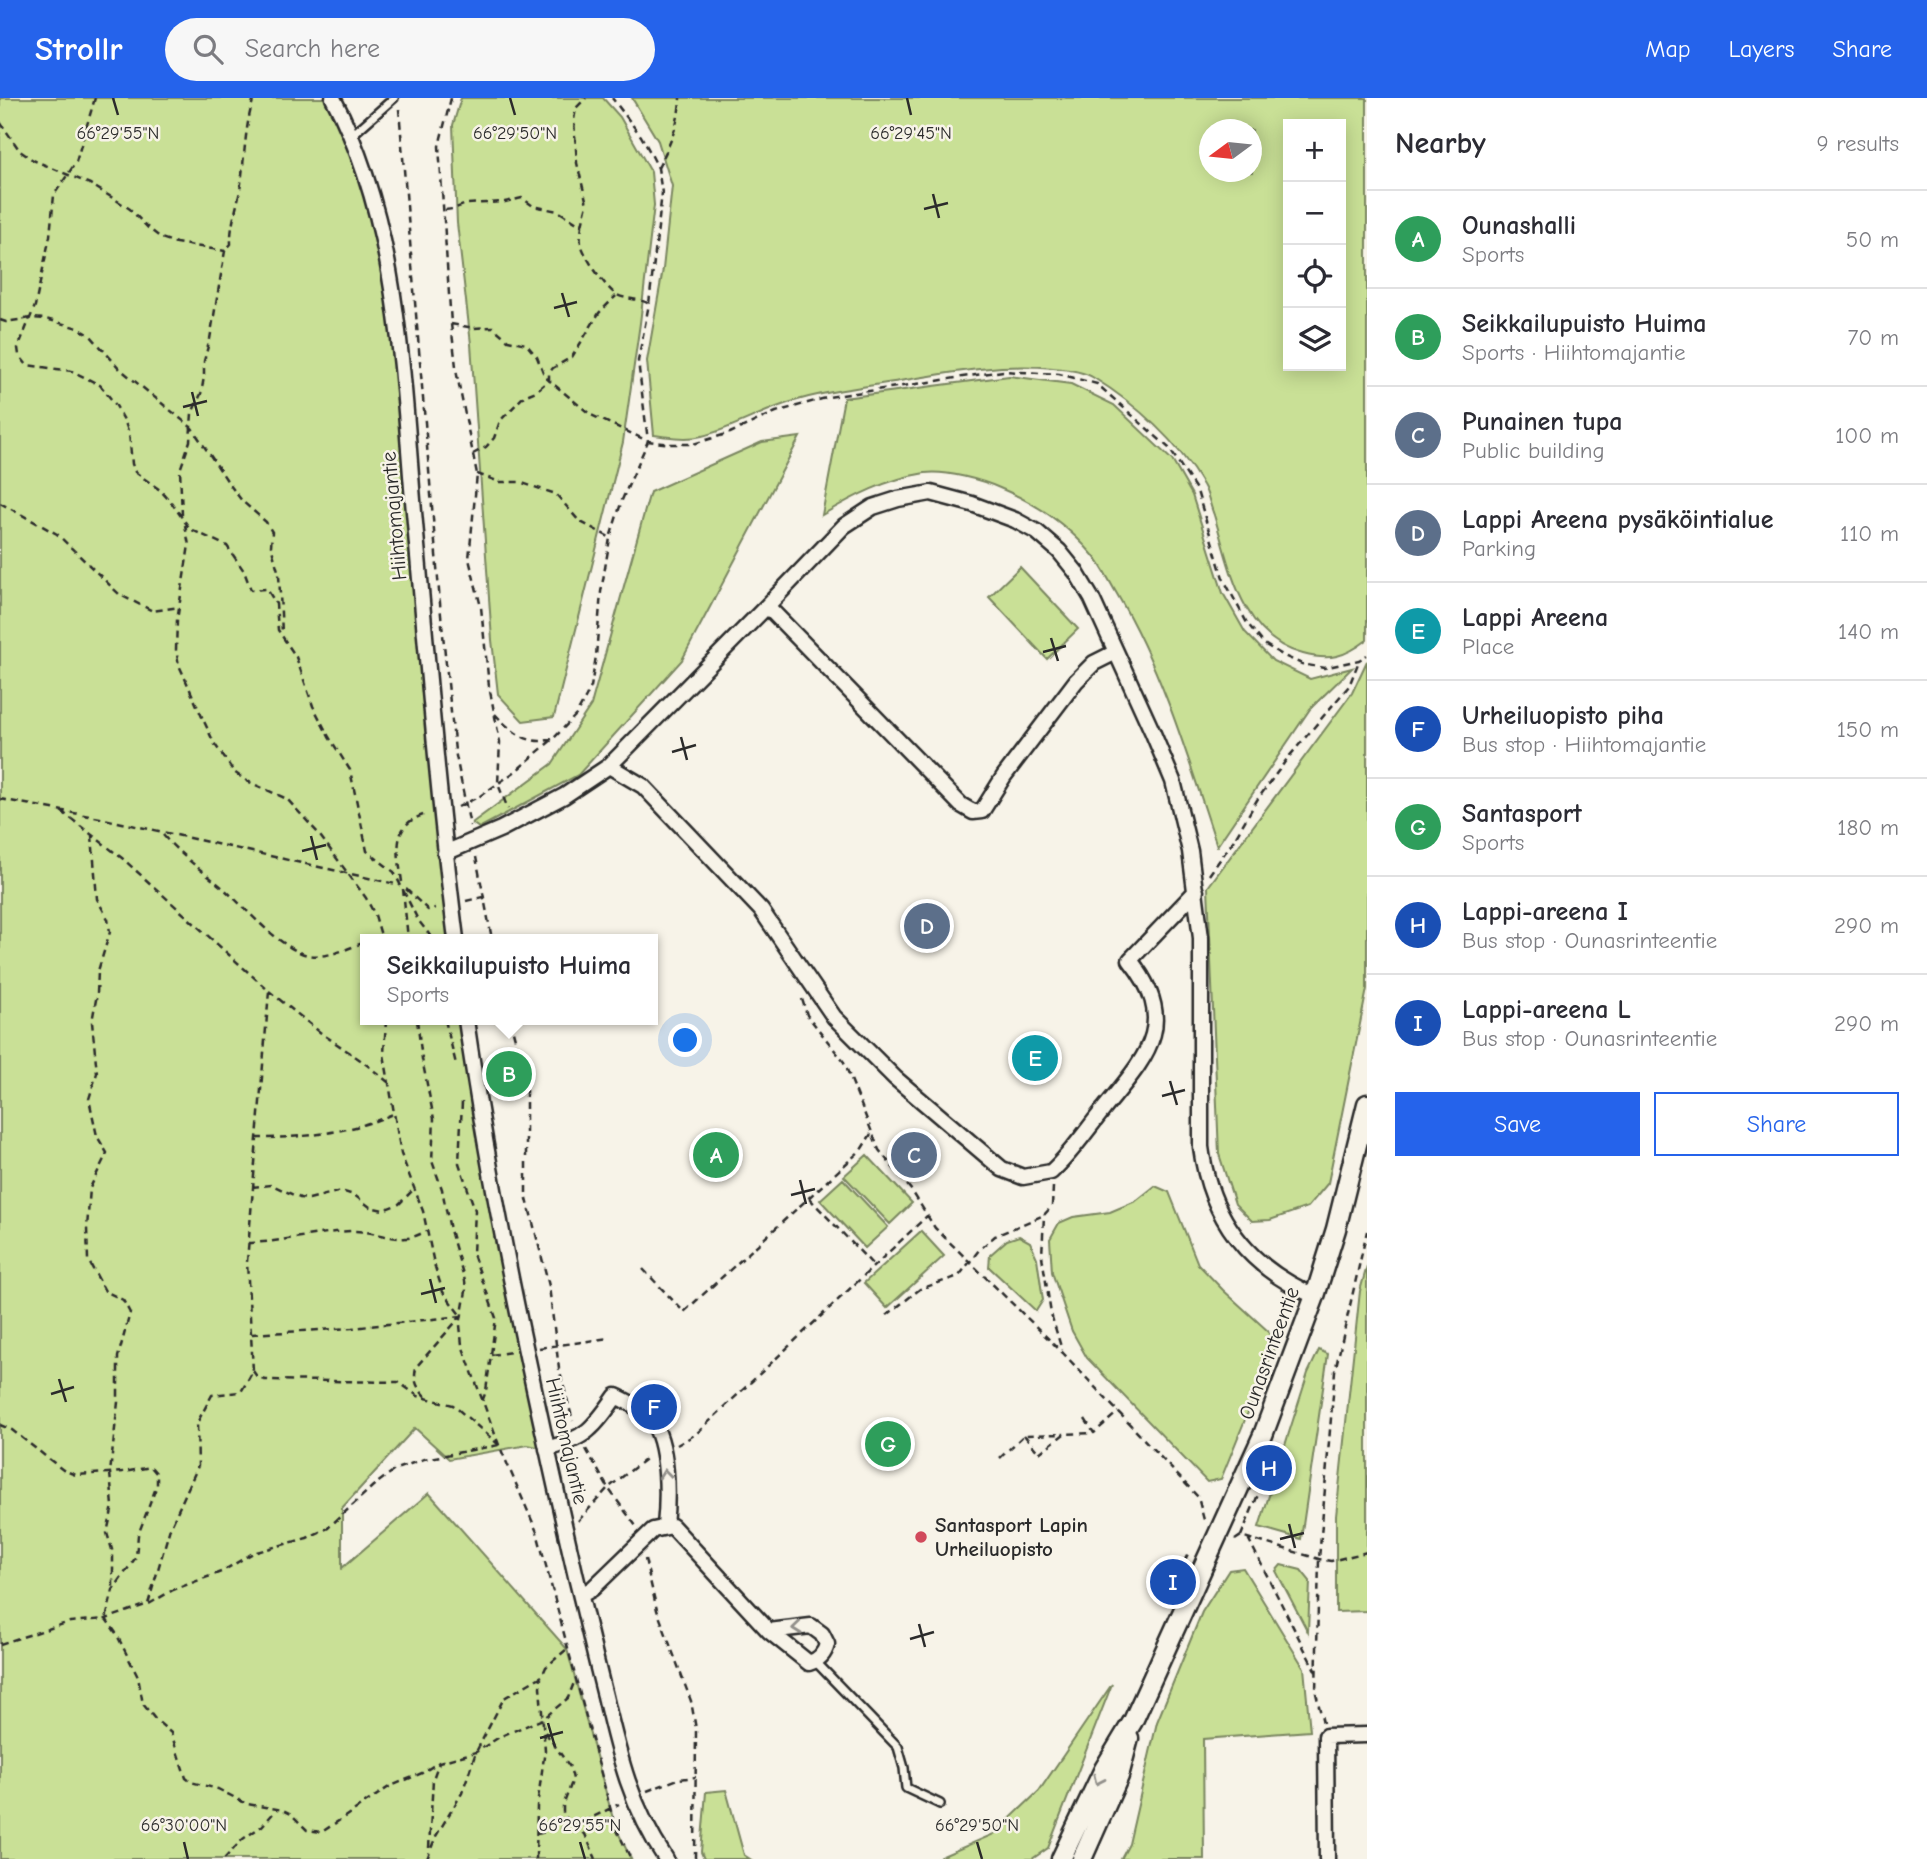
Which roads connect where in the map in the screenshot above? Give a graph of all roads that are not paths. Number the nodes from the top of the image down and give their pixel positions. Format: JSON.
{"nodes":[{"id":1,"x":333,"y":98,"type":"edge"},
{"id":2,"x":396,"y":98,"type":"edge"},
{"id":3,"x":351,"y":136,"type":"junction"},
{"id":4,"x":767,"y":606,"type":"junction"},
{"id":5,"x":1116,"y":652,"type":"junction"},
{"id":6,"x":609,"y":766,"type":"junction"},
{"id":7,"x":445,"y":853,"type":"junction"},
{"id":8,"x":1196,"y":891,"type":"junction"},
{"id":9,"x":455,"y":934,"type":"edge"},
{"id":10,"x":467,"y":1025,"type":"edge"},
{"id":11,"x":1367,"y":1104,"type":"edge"},
{"id":12,"x":1315,"y":1296,"type":"junction"},
{"id":13,"x":547,"y":1449,"type":"junction"},
{"id":14,"x":665,"y":1526,"type":"junction"},
{"id":15,"x":580,"y":1595,"type":"junction"},
{"id":16,"x":769,"y":1631,"type":"junction"},
{"id":17,"x":815,"y":1661,"type":"junction"},
{"id":18,"x":1133,"y":1721,"type":"junction"},
{"id":19,"x":1367,"y":1735,"type":"edge"},
{"id":20,"x":940,"y":1804,"type":"dead end"},
{"id":21,"x":666,"y":1859,"type":"edge"},
{"id":22,"x":1061,"y":1859,"type":"edge"},
{"id":23,"x":1082,"y":1859,"type":"edge"},
{"id":24,"x":1327,"y":1859,"type":"edge"}],
"edges":[{"from":1,"to":3,"type":"street","name":"Hiihtomajantie"},
{"from":2,"to":3,"type":"lane"},
{"from":3,"to":7,"type":"street","name":"Hiihtomajantie"},
{"from":4,"to":5,"type":"street"},
{"from":4,"to":5,"type":"street"},
{"from":4,"to":6,"type":"street"},
{"from":5,"to":8,"type":"street"},
{"from":6,"to":7,"type":"street"},
{"from":6,"to":8,"type":"street"},
{"from":7,"to":9,"type":"street","name":"Hiihtomajantie"},
{"from":8,"to":12,"type":"street"},
{"from":10,"to":13,"type":"street","name":"Hiihtomajantie"},
{"from":11,"to":12,"type":"street","name":"Ounasrinteentie"},
{"from":12,"to":18,"type":"street","name":"Ounasrinteentie"},
{"from":14,"to":13,"type":"street","one_way":true},
{"from":13,"to":15,"type":"street","name":"Hiihtomajantie"},
{"from":14,"to":15,"type":"street"},
{"from":14,"to":16,"type":"street"},
{"from":15,"to":21,"type":"street","name":"Hiihtomajantie"},
{"from":16,"to":17,"type":"street"},
{"from":17,"to":16,"type":"street","one_way":true},
{"from":17,"to":20,"type":"lane"},
{"from":18,"to":22,"type":"street","name":"Ounasrinteentie","one_way":true},
{"from":18,"to":23,"type":"street","name":"Ounasrinteentie"},
{"from":19,"to":24,"type":"street"}]}
